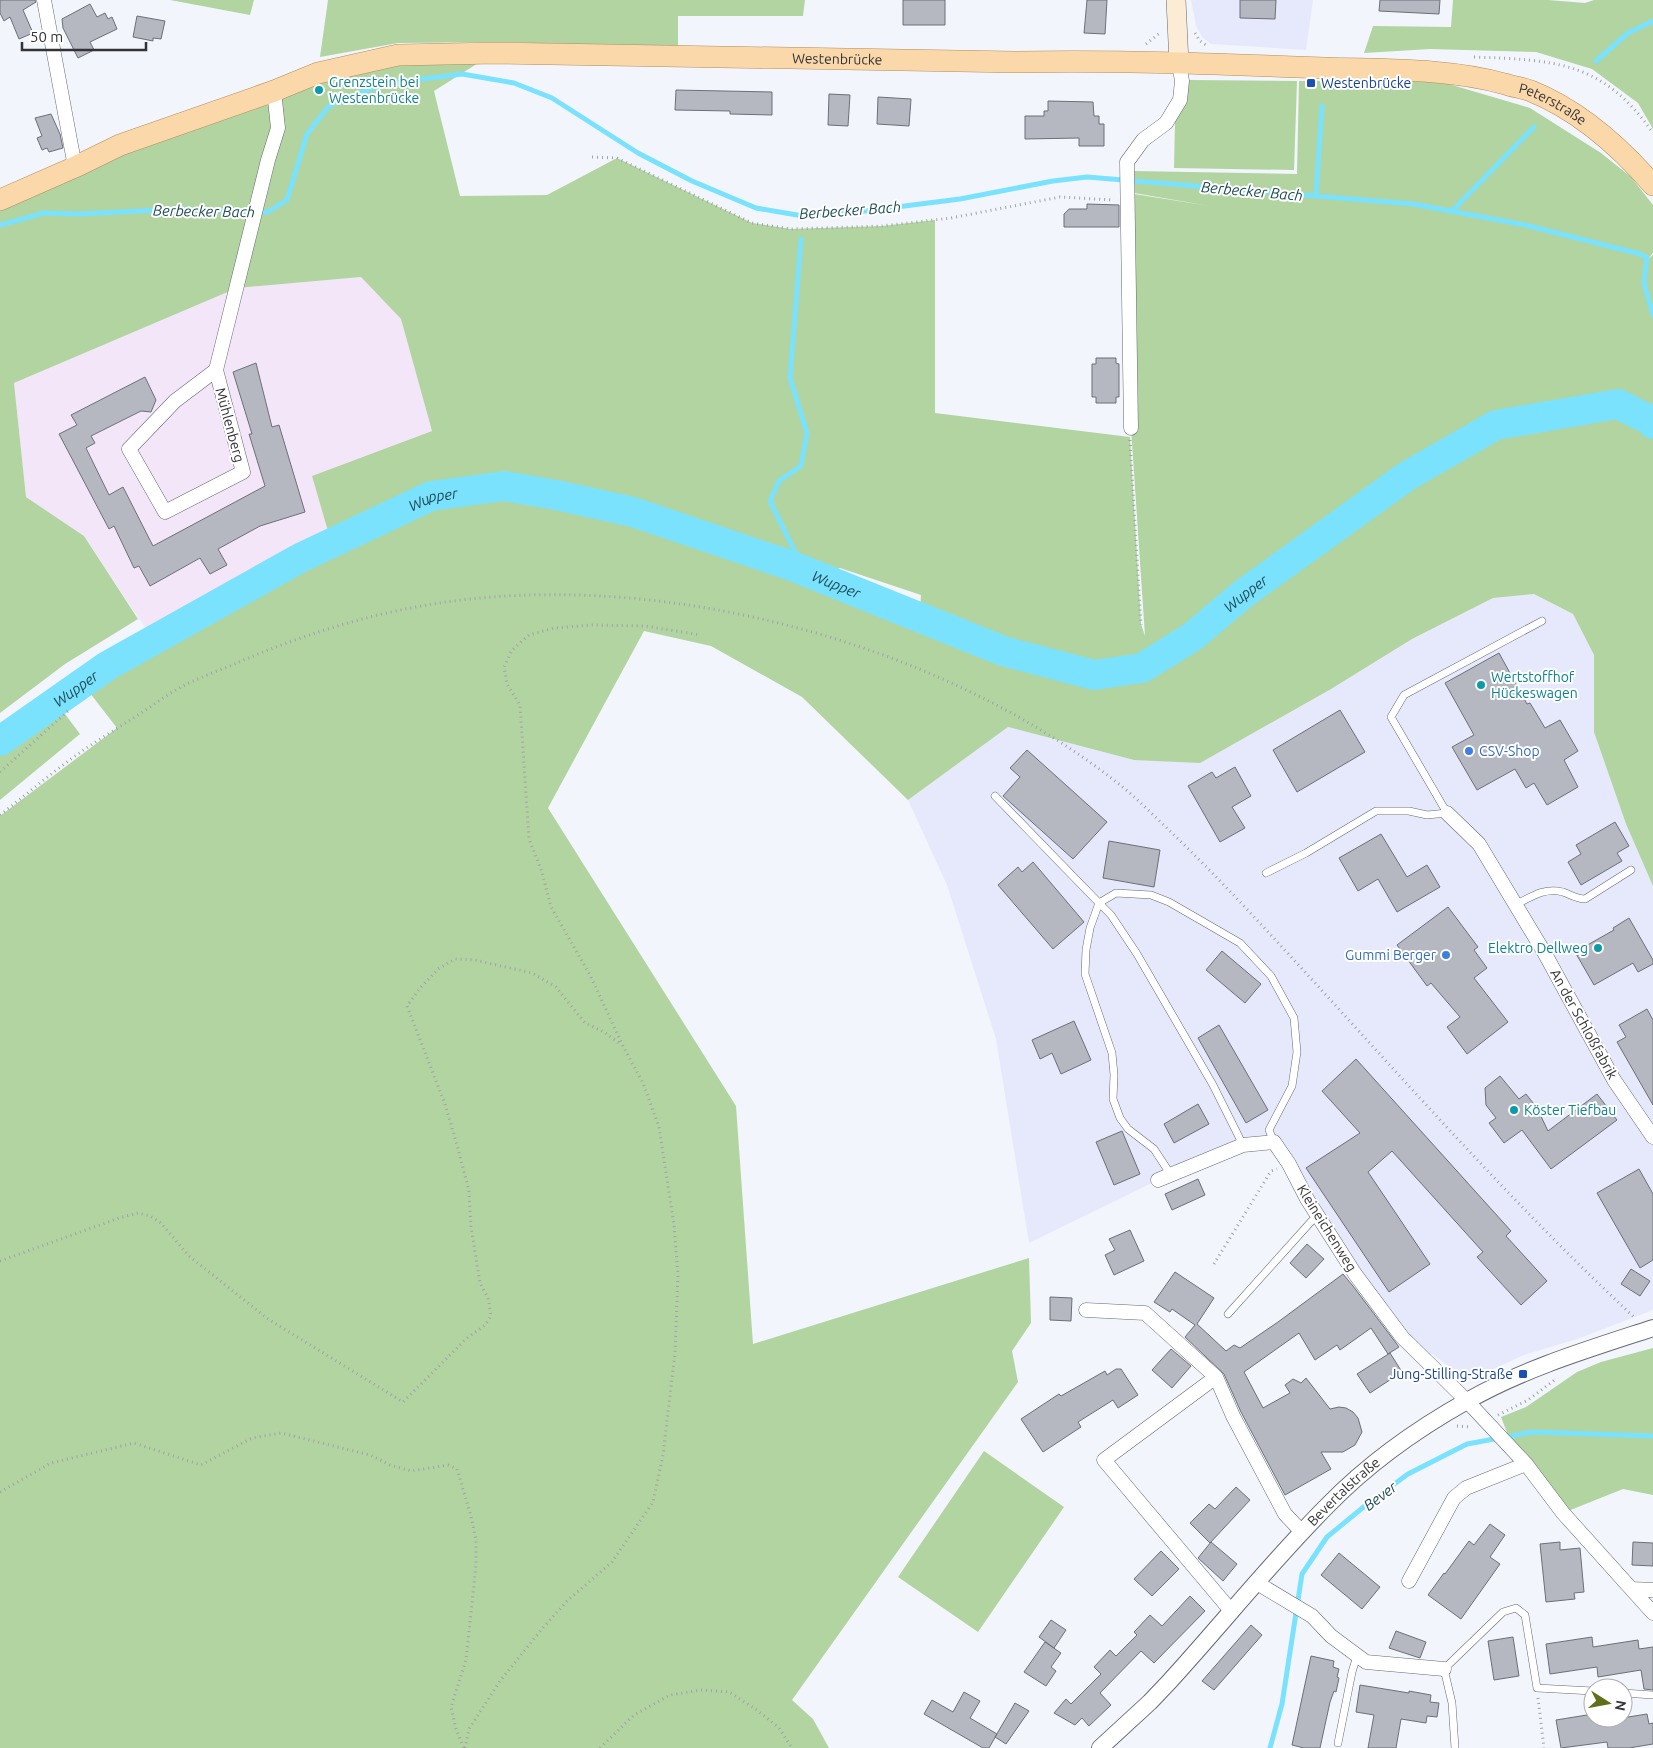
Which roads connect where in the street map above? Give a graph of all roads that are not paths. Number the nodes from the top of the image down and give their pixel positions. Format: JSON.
{"nodes":[{"id":1,"x":44,"y":0,"type":"edge"},
{"id":2,"x":1176,"y":0,"type":"edge"},
{"id":3,"x":1179,"y":63,"type":"junction"},
{"id":4,"x":1293,"y":66,"type":"joint"},
{"id":5,"x":274,"y":91,"type":"junction"},
{"id":6,"x":75,"y":167,"type":"junction"},
{"id":7,"x":1653,"y":185,"type":"edge"},
{"id":8,"x":0,"y":200,"type":"edge"},
{"id":9,"x":216,"y":370,"type":"junction"},
{"id":10,"x":1131,"y":428,"type":"road end"},
{"id":11,"x":1542,"y":621,"type":"dead end"},
{"id":12,"x":994,"y":796,"type":"dead end"},
{"id":13,"x":1447,"y":813,"type":"junction"},
{"id":14,"x":1631,"y":870,"type":"dead end"},
{"id":15,"x":1266,"y":873,"type":"dead end"},
{"id":16,"x":1099,"y":903,"type":"junction"},
{"id":17,"x":1515,"y":906,"type":"junction"},
{"id":18,"x":1653,"y":1137,"type":"edge"},
{"id":19,"x":1274,"y":1142,"type":"junction"},
{"id":20,"x":1243,"y":1145,"type":"junction"},
{"id":21,"x":1171,"y":1174,"type":"junction"},
{"id":22,"x":1158,"y":1180,"type":"dead end"},
{"id":23,"x":1317,"y":1215,"type":"junction"},
{"id":24,"x":1086,"y":1310,"type":"dead end"},
{"id":25,"x":1228,"y":1314,"type":"dead end"},
{"id":26,"x":1646,"y":1330,"type":"edge"},
{"id":27,"x":1216,"y":1377,"type":"junction"},
{"id":28,"x":1467,"y":1401,"type":"junction"},
{"id":29,"x":1526,"y":1464,"type":"junction"},
{"id":30,"x":1302,"y":1532,"type":"junction"},
{"id":31,"x":1409,"y":1581,"type":"dead end"},
{"id":32,"x":1257,"y":1582,"type":"junction"},
{"id":33,"x":1632,"y":1589,"type":"junction"},
{"id":34,"x":1653,"y":1590,"type":"edge"},
{"id":35,"x":1232,"y":1612,"type":"junction"},
{"id":36,"x":1653,"y":1613,"type":"edge"},
{"id":37,"x":1357,"y":1656,"type":"junction"},
{"id":38,"x":1444,"y":1669,"type":"junction"},
{"id":39,"x":1583,"y":1690,"type":"edge"},
{"id":40,"x":1633,"y":1694,"type":"edge"},
{"id":41,"x":1653,"y":1695,"type":"edge"},
{"id":42,"x":1338,"y":1743,"type":"dead end"},
{"id":43,"x":1100,"y":1748,"type":"edge"},
{"id":44,"x":1454,"y":1748,"type":"edge"}],
"edges":[{"from":1,"to":6,"type":"street"},
{"from":2,"to":3,"type":"main road"},
{"from":3,"to":4,"type":"main road","name":"Westenbrücke"},
{"from":3,"to":5,"type":"main road","name":"Westenbrücke"},
{"from":3,"to":10,"type":"street"},
{"from":4,"to":7,"type":"main road","name":"Peterstraße"},
{"from":5,"to":6,"type":"main road","name":"Westenbrücke"},
{"from":5,"to":9,"type":"street","name":"Mühlenberg"},
{"from":6,"to":8,"type":"main road","name":"Westenbrücke"},
{"from":9,"to":9,"type":"street","name":"Mühlenberg"},
{"from":11,"to":13,"type":"lane"},
{"from":12,"to":16,"type":"lane"},
{"from":13,"to":15,"type":"lane"},
{"from":13,"to":17,"type":"street","name":"An der Schloßfabrik"},
{"from":14,"to":17,"type":"lane"},
{"from":16,"to":19,"type":"lane"},
{"from":16,"to":20,"type":"lane"},
{"from":16,"to":21,"type":"lane"},
{"from":17,"to":18,"type":"street","name":"An der Schloßfabrik"},
{"from":19,"to":20,"type":"street"},
{"from":19,"to":23,"type":"street","name":"Kleineichenweg"},
{"from":20,"to":21,"type":"street"},
{"from":21,"to":22,"type":"street"},
{"from":23,"to":25,"type":"lane"},
{"from":23,"to":28,"type":"street","name":"Kleineichenweg"},
{"from":24,"to":27,"type":"street"},
{"from":26,"to":28,"type":"street","name":"Bevertalstraße"},
{"from":27,"to":30,"type":"street"},
{"from":27,"to":35,"type":"street"},
{"from":28,"to":29,"type":"street"},
{"from":28,"to":30,"type":"street","name":"Bevertalstraße"},
{"from":29,"to":31,"type":"street"},
{"from":29,"to":33,"type":"street"},
{"from":30,"to":32,"type":"street","name":"Bevertalstraße"},
{"from":32,"to":35,"type":"street","name":"Bevertalstraße"},
{"from":32,"to":37,"type":"street"},
{"from":33,"to":34,"type":"street"},
{"from":33,"to":36,"type":"street"},
{"from":35,"to":43,"type":"street","name":"Bevertalstraße"},
{"from":37,"to":38,"type":"street"},
{"from":37,"to":42,"type":"lane"},
{"from":38,"to":39,"type":"lane"},
{"from":38,"to":44,"type":"lane"},
{"from":40,"to":41,"type":"lane"}]}
